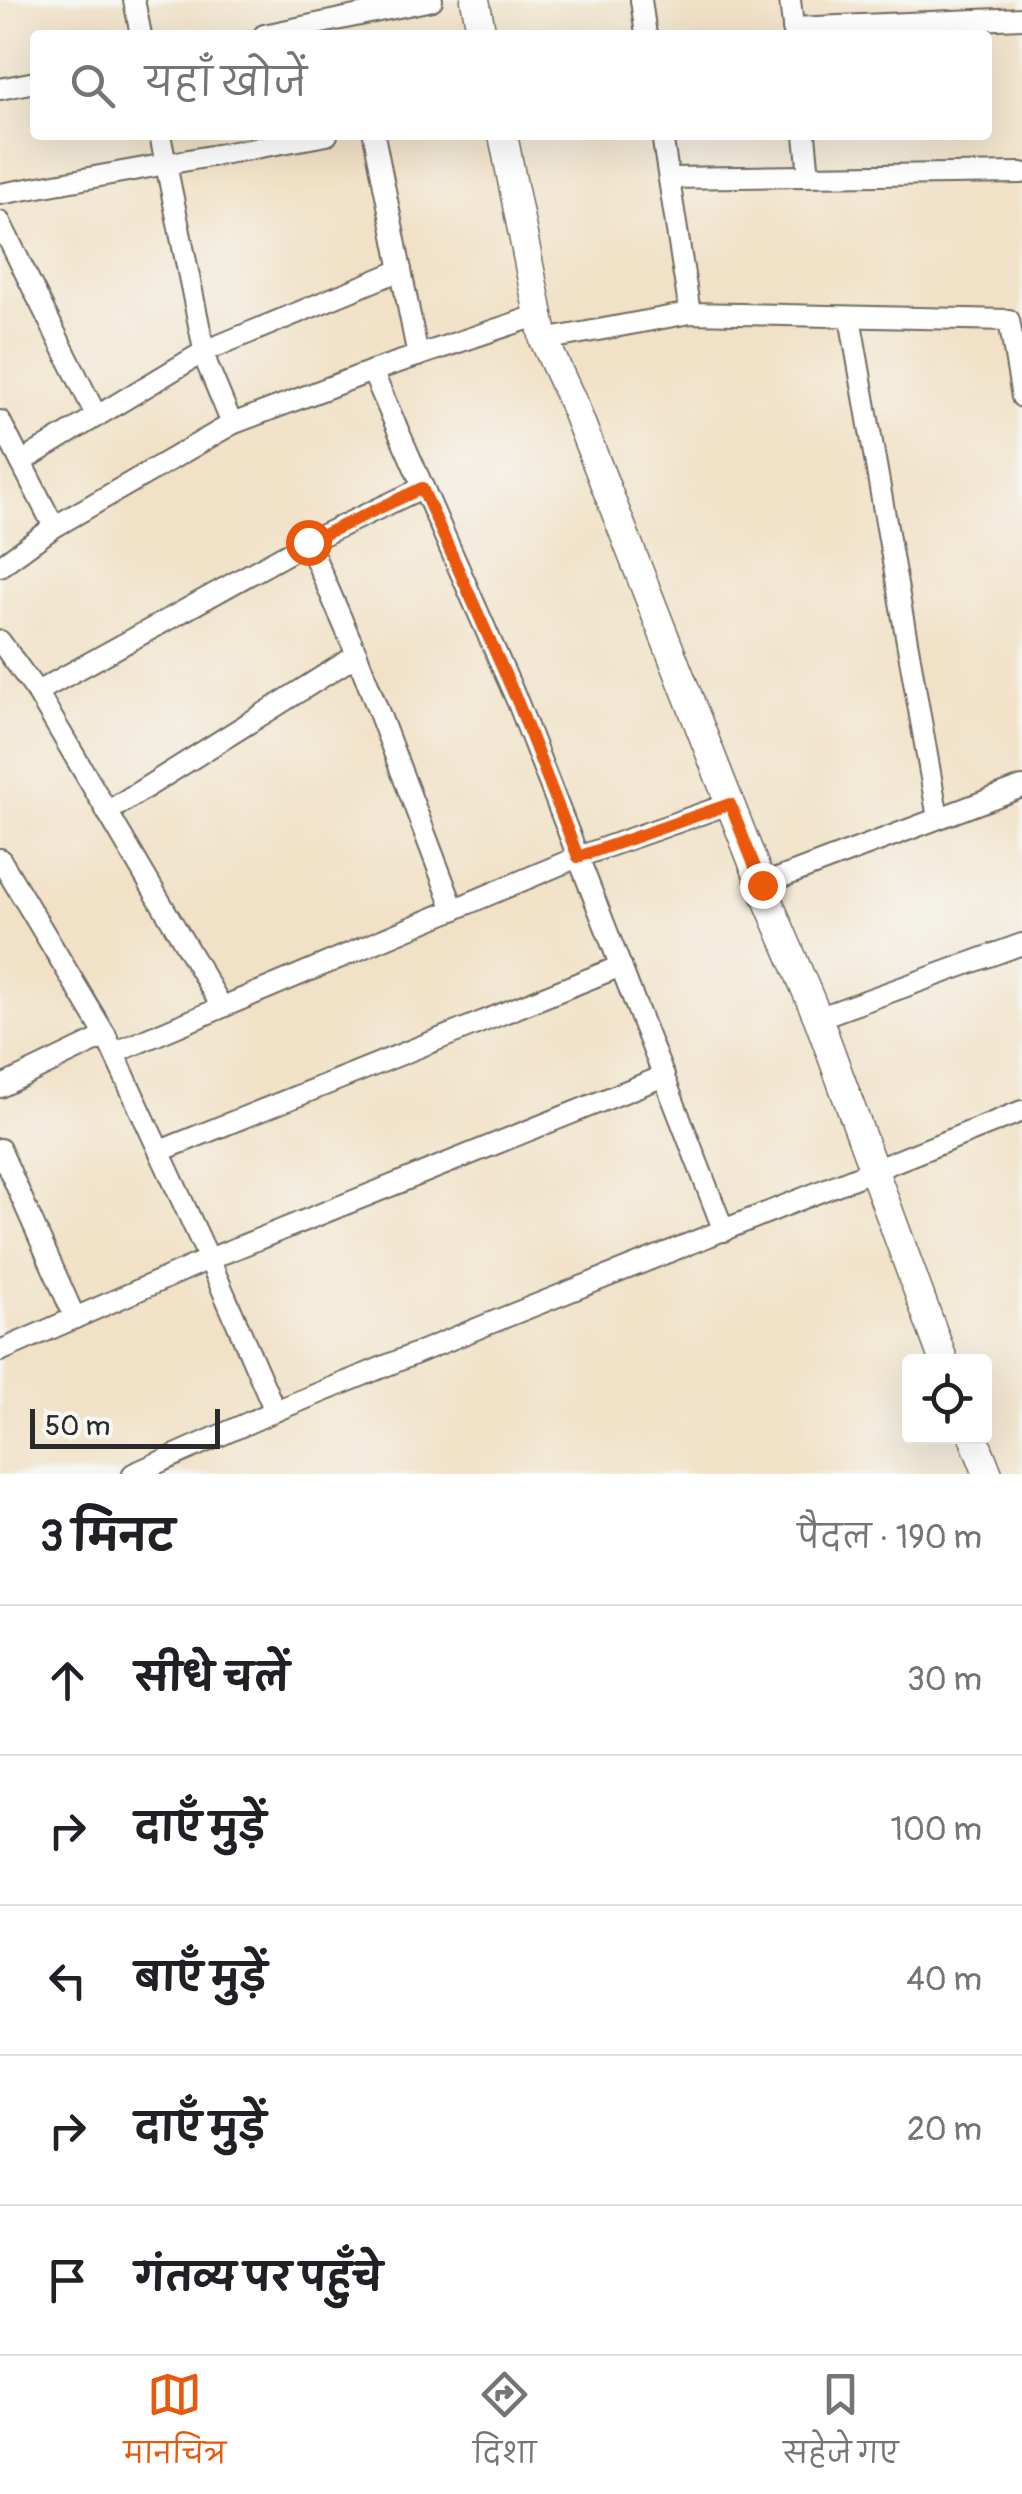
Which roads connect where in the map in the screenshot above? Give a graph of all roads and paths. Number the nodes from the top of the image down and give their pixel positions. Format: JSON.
{"nodes":[{"id":1,"x":134,"y":0,"type":"edge"},
{"id":2,"x":432,"y":0,"type":"edge"},
{"id":3,"x":475,"y":0,"type":"edge"},
{"id":4,"x":641,"y":0,"type":"edge"},
{"id":5,"x":790,"y":0,"type":"edge"},
{"id":6,"x":1022,"y":18,"type":"edge"},
{"id":7,"x":140,"y":30,"type":"edge"},
{"id":8,"x":288,"y":30,"type":"edge"},
{"id":9,"x":481,"y":30,"type":"edge"},
{"id":10,"x":645,"y":30,"type":"edge"},
{"id":11,"x":794,"y":30,"type":"edge"},
{"id":12,"x":827,"y":30,"type":"edge"},
{"id":13,"x":30,"y":83,"type":"edge"},
{"id":14,"x":0,"y":89,"type":"edge"},
{"id":15,"x":161,"y":140,"type":"edge"},
{"id":16,"x":298,"y":140,"type":"edge"},
{"id":17,"x":375,"y":140,"type":"edge"},
{"id":18,"x":503,"y":140,"type":"edge"},
{"id":19,"x":663,"y":140,"type":"edge"},
{"id":20,"x":805,"y":140,"type":"edge"},
{"id":21,"x":166,"y":164,"type":"junction"},
{"id":22,"x":1022,"y":173,"type":"edge"},
{"id":23,"x":809,"y":176,"type":"junction"},
{"id":24,"x":669,"y":178,"type":"junction"},
{"id":25,"x":0,"y":194,"type":"edge"},
{"id":26,"x":0,"y":222,"type":"edge"},
{"id":27,"x":401,"y":270,"type":"junction"},
{"id":28,"x":690,"y":313,"type":"junction"},
{"id":29,"x":850,"y":317,"type":"junction"},
{"id":30,"x":1016,"y":320,"type":"edge"},
{"id":31,"x":542,"y":327,"type":"junction"},
{"id":32,"x":205,"y":351,"type":"junction"},
{"id":33,"x":418,"y":356,"type":"junction"},
{"id":34,"x":372,"y":371,"type":"junction"},
{"id":35,"x":1022,"y":397,"type":"edge"},
{"id":36,"x":96,"y":415,"type":"junction"},
{"id":37,"x":0,"y":421,"type":"edge"},
{"id":38,"x":232,"y":424,"type":"junction"},
{"id":39,"x":5,"y":442,"type":"edge"},
{"id":40,"x":21,"y":462,"type":"junction"},
{"id":41,"x":422,"y":488,"type":"junction"},
{"id":42,"x":54,"y":527,"type":"junction"},
{"id":43,"x":308,"y":542,"type":"junction"},
{"id":44,"x":0,"y":566,"type":"edge"},
{"id":45,"x":0,"y":641,"type":"edge"},
{"id":46,"x":356,"y":655,"type":"junction"},
{"id":47,"x":37,"y":692,"type":"junction"},
{"id":48,"x":1022,"y":786,"type":"edge"},
{"id":49,"x":730,"y":804,"type":"junction"},
{"id":50,"x":108,"y":812,"type":"junction"},
{"id":51,"x":938,"y":818,"type":"junction"},
{"id":52,"x":578,"y":857,"type":"junction"},
{"id":53,"x":0,"y":859,"type":"edge"},
{"id":54,"x":762,"y":885,"type":"junction"},
{"id":55,"x":454,"y":910,"type":"junction"},
{"id":56,"x":1022,"y":944,"type":"edge"},
{"id":57,"x":620,"y":966,"type":"junction"},
{"id":58,"x":222,"y":1007,"type":"junction"},
{"id":59,"x":818,"y":1018,"type":"junction"},
{"id":60,"x":110,"y":1044,"type":"junction"},
{"id":61,"x":664,"y":1076,"type":"junction"},
{"id":62,"x":0,"y":1087,"type":"edge"},
{"id":63,"x":1022,"y":1111,"type":"edge"},
{"id":64,"x":0,"y":1149,"type":"edge"},
{"id":65,"x":160,"y":1152,"type":"junction"},
{"id":66,"x":872,"y":1170,"type":"junction"},
{"id":67,"x":724,"y":1231,"type":"junction"},
{"id":68,"x":210,"y":1258,"type":"junction"},
{"id":69,"x":75,"y":1318,"type":"junction"},
{"id":70,"x":0,"y":1352,"type":"edge"},
{"id":71,"x":941,"y":1354,"type":"edge"},
{"id":72,"x":275,"y":1411,"type":"junction"},
{"id":73,"x":977,"y":1444,"type":"edge"},
{"id":74,"x":164,"y":1467,"type":"edge"},
{"id":75,"x":133,"y":1474,"type":"edge"},
{"id":76,"x":988,"y":1474,"type":"edge"}],
"edges":[{"from":1,"to":7,"type":"street"},
{"from":2,"to":8,"type":"street"},
{"from":3,"to":9,"type":"street"},
{"from":4,"to":10,"type":"street"},
{"from":5,"to":11,"type":"street"},
{"from":6,"to":12,"type":"street"},
{"from":13,"to":14,"type":"street"},
{"from":15,"to":21,"type":"street"},
{"from":16,"to":21,"type":"street"},
{"from":17,"to":27,"type":"street"},
{"from":18,"to":31,"type":"street"},
{"from":19,"to":24,"type":"street"},
{"from":20,"to":23,"type":"street"},
{"from":21,"to":25,"type":"street"},
{"from":21,"to":32,"type":"street"},
{"from":22,"to":23,"type":"street"},
{"from":23,"to":24,"type":"street"},
{"from":24,"to":28,"type":"street"},
{"from":26,"to":36,"type":"street"},
{"from":27,"to":32,"type":"street"},
{"from":27,"to":33,"type":"street"},
{"from":28,"to":29,"type":"street"},
{"from":28,"to":31,"type":"street"},
{"from":29,"to":30,"type":"street"},
{"from":29,"to":51,"type":"street"},
{"from":30,"to":35,"type":"street"},
{"from":31,"to":33,"type":"street"},
{"from":31,"to":49,"type":"street"},
{"from":32,"to":36,"type":"street"},
{"from":32,"to":38,"type":"street"},
{"from":33,"to":34,"type":"street"},
{"from":34,"to":38,"type":"street"},
{"from":34,"to":41,"type":"street"},
{"from":36,"to":40,"type":"street"},
{"from":37,"to":39,"type":"street"},
{"from":38,"to":42,"type":"street"},
{"from":39,"to":40,"type":"street"},
{"from":40,"to":42,"type":"street"},
{"from":41,"to":43,"type":"street"},
{"from":41,"to":52,"type":"street"},
{"from":42,"to":44,"type":"street"},
{"from":43,"to":46,"type":"street"},
{"from":43,"to":47,"type":"street"},
{"from":45,"to":47,"type":"street"},
{"from":46,"to":50,"type":"street"},
{"from":46,"to":55,"type":"street"},
{"from":47,"to":50,"type":"street"},
{"from":48,"to":51,"type":"street"},
{"from":49,"to":52,"type":"street"},
{"from":49,"to":54,"type":"street"},
{"from":50,"to":58,"type":"street"},
{"from":51,"to":54,"type":"street"},
{"from":52,"to":55,"type":"street"},
{"from":52,"to":57,"type":"street"},
{"from":53,"to":60,"type":"street"},
{"from":54,"to":59,"type":"street"},
{"from":55,"to":58,"type":"street"},
{"from":56,"to":59,"type":"street"},
{"from":57,"to":61,"type":"street"},
{"from":57,"to":65,"type":"street"},
{"from":58,"to":60,"type":"street"},
{"from":59,"to":66,"type":"street"},
{"from":60,"to":62,"type":"street"},
{"from":60,"to":65,"type":"street"},
{"from":61,"to":67,"type":"street"},
{"from":61,"to":68,"type":"street"},
{"from":63,"to":66,"type":"street"},
{"from":64,"to":69,"type":"street"},
{"from":65,"to":68,"type":"street"},
{"from":66,"to":67,"type":"street"},
{"from":66,"to":71,"type":"street"},
{"from":67,"to":72,"type":"street"},
{"from":68,"to":69,"type":"street"},
{"from":68,"to":72,"type":"street"},
{"from":69,"to":70,"type":"street"},
{"from":72,"to":74,"type":"street"},
{"from":73,"to":76,"type":"street"},
{"from":74,"to":75,"type":"street"}]}
